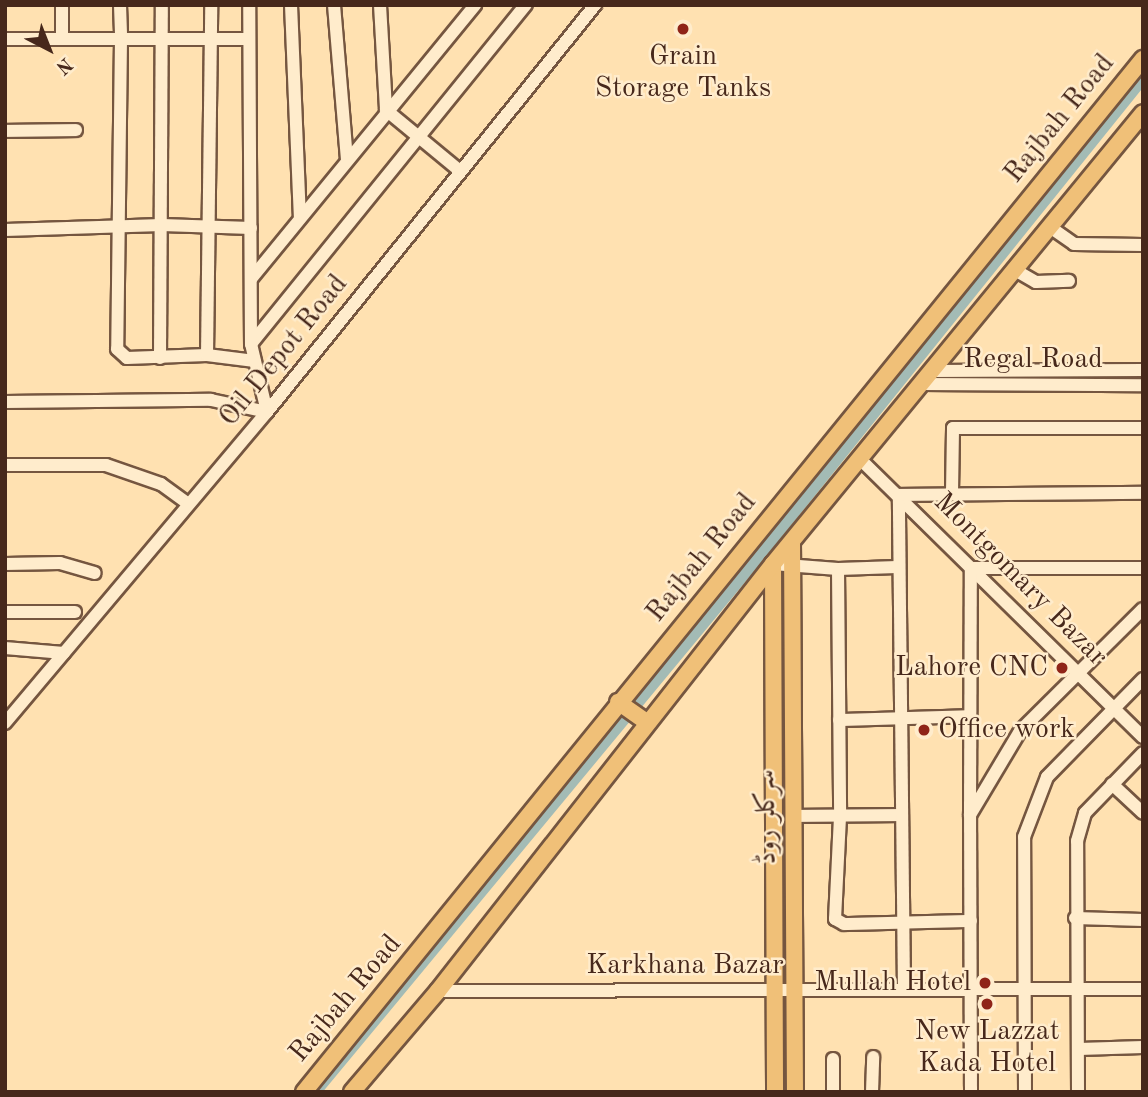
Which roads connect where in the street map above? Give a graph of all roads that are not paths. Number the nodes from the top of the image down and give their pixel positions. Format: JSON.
{"nodes":[{"id":1,"x":62,"y":5,"type":"edge"},
{"id":2,"x":120,"y":5,"type":"edge"},
{"id":3,"x":162,"y":5,"type":"edge"},
{"id":4,"x":211,"y":5,"type":"edge"},
{"id":5,"x":249,"y":5,"type":"edge"},
{"id":6,"x":291,"y":5,"type":"edge"},
{"id":7,"x":334,"y":5,"type":"edge"},
{"id":8,"x":380,"y":5,"type":"edge"},
{"id":9,"x":475,"y":5,"type":"edge"},
{"id":10,"x":526,"y":5,"type":"edge"},
{"id":11,"x":595,"y":5,"type":"edge"},
{"id":12,"x":162,"y":38,"type":"junction"},
{"id":13,"x":211,"y":38,"type":"junction"},
{"id":14,"x":250,"y":38,"type":"junction"},
{"id":15,"x":5,"y":39,"type":"edge"},
{"id":16,"x":62,"y":39,"type":"junction"},
{"id":17,"x":121,"y":40,"type":"junction"},
{"id":18,"x":1143,"y":59,"type":"edge"},
{"id":19,"x":386,"y":110,"type":"junction"},
{"id":20,"x":1143,"y":113,"type":"edge"},
{"id":21,"x":75,"y":130,"type":"dead end"},
{"id":22,"x":5,"y":131,"type":"edge"},
{"id":23,"x":418,"y":139,"type":"junction"},
{"id":24,"x":346,"y":159,"type":"junction"},
{"id":25,"x":460,"y":171,"type":"junction"},
{"id":26,"x":300,"y":217,"type":"junction"},
{"id":27,"x":162,"y":225,"type":"junction"},
{"id":28,"x":208,"y":225,"type":"junction"},
{"id":29,"x":1050,"y":227,"type":"junction"},
{"id":30,"x":250,"y":228,"type":"junction"},
{"id":31,"x":118,"y":229,"type":"junction"},
{"id":32,"x":5,"y":230,"type":"edge"},
{"id":33,"x":1142,"y":244,"type":"edge"},
{"id":34,"x":1015,"y":270,"type":"junction"},
{"id":35,"x":251,"y":279,"type":"junction"},
{"id":36,"x":1069,"y":281,"type":"dead end"},
{"id":37,"x":251,"y":344,"type":"junction"},
{"id":38,"x":207,"y":355,"type":"junction"},
{"id":39,"x":160,"y":358,"type":"junction"},
{"id":40,"x":255,"y":360,"type":"junction"},
{"id":41,"x":1143,"y":370,"type":"edge"},
{"id":42,"x":927,"y":377,"type":"junction"},
{"id":43,"x":1143,"y":386,"type":"edge"},
{"id":44,"x":5,"y":402,"type":"edge"},
{"id":45,"x":267,"y":412,"type":"junction"},
{"id":46,"x":1143,"y":428,"type":"edge"},
{"id":47,"x":861,"y":460,"type":"junction"},
{"id":48,"x":5,"y":465,"type":"edge"},
{"id":49,"x":953,"y":493,"type":"junction"},
{"id":50,"x":1143,"y":494,"type":"edge"},
{"id":51,"x":899,"y":495,"type":"junction"},
{"id":52,"x":190,"y":505,"type":"junction"},
{"id":53,"x":792,"y":542,"type":"junction"},
{"id":54,"x":5,"y":564,"type":"edge"},
{"id":55,"x":773,"y":564,"type":"junction"},
{"id":56,"x":792,"y":567,"type":"junction"},
{"id":57,"x":897,"y":567,"type":"junction"},
{"id":58,"x":971,"y":568,"type":"junction"},
{"id":59,"x":1143,"y":568,"type":"edge"},
{"id":60,"x":838,"y":569,"type":"junction"},
{"id":61,"x":94,"y":573,"type":"dead end"},
{"id":62,"x":743,"y":605,"type":"junction"},
{"id":63,"x":1143,"y":609,"type":"edge"},
{"id":64,"x":5,"y":612,"type":"edge"},
{"id":65,"x":75,"y":612,"type":"dead end"},
{"id":66,"x":773,"y":616,"type":"junction"},
{"id":67,"x":5,"y":648,"type":"edge"},
{"id":68,"x":64,"y":653,"type":"junction"},
{"id":69,"x":1078,"y":673,"type":"junction"},
{"id":70,"x":1143,"y":679,"type":"edge"},
{"id":71,"x":620,"y":704,"type":"junction"},
{"id":72,"x":1114,"y":708,"type":"junction"},
{"id":73,"x":970,"y":716,"type":"junction"},
{"id":74,"x":898,"y":719,"type":"junction"},
{"id":75,"x":644,"y":720,"type":"junction"},
{"id":76,"x":839,"y":720,"type":"junction"},
{"id":77,"x":5,"y":723,"type":"edge"},
{"id":78,"x":1143,"y":737,"type":"edge"},
{"id":79,"x":1143,"y":753,"type":"edge"},
{"id":80,"x":1112,"y":784,"type":"junction"},
{"id":81,"x":1143,"y":813,"type":"edge"},
{"id":82,"x":900,"y":815,"type":"junction"},
{"id":83,"x":793,"y":816,"type":"junction"},
{"id":84,"x":970,"y":816,"type":"junction"},
{"id":85,"x":840,"y":817,"type":"junction"},
{"id":86,"x":1075,"y":918,"type":"junction"},
{"id":87,"x":1143,"y":920,"type":"edge"},
{"id":88,"x":971,"y":921,"type":"junction"},
{"id":89,"x":902,"y":922,"type":"junction"},
{"id":90,"x":1025,"y":989,"type":"junction"},
{"id":91,"x":1078,"y":989,"type":"junction"},
{"id":92,"x":1143,"y":989,"type":"edge"},
{"id":93,"x":438,"y":990,"type":"junction"},
{"id":94,"x":775,"y":990,"type":"junction"},
{"id":95,"x":795,"y":990,"type":"junction"},
{"id":96,"x":904,"y":990,"type":"junction"},
{"id":97,"x":971,"y":990,"type":"junction"},
{"id":98,"x":1143,"y":1047,"type":"edge"},
{"id":99,"x":1079,"y":1049,"type":"junction"},
{"id":100,"x":873,"y":1057,"type":"dead end"},
{"id":101,"x":833,"y":1059,"type":"dead end"},
{"id":102,"x":304,"y":1092,"type":"edge"},
{"id":103,"x":352,"y":1092,"type":"edge"},
{"id":104,"x":775,"y":1092,"type":"edge"},
{"id":105,"x":794,"y":1092,"type":"edge"},
{"id":106,"x":833,"y":1092,"type":"edge"},
{"id":107,"x":872,"y":1092,"type":"edge"},
{"id":108,"x":971,"y":1092,"type":"edge"},
{"id":109,"x":1025,"y":1092,"type":"edge"},
{"id":110,"x":1078,"y":1092,"type":"edge"}],
"edges":[{"from":1,"to":16,"type":"street"},
{"from":2,"to":17,"type":"street"},
{"from":3,"to":12,"type":"street"},
{"from":4,"to":13,"type":"street"},
{"from":5,"to":14,"type":"street"},
{"from":6,"to":26,"type":"street"},
{"from":7,"to":24,"type":"street"},
{"from":8,"to":19,"type":"street"},
{"from":9,"to":19,"type":"street"},
{"from":10,"to":23,"type":"street"},
{"from":11,"to":25,"type":"street","name":"Oil Depot Road"},
{"from":12,"to":13,"type":"street"},
{"from":12,"to":17,"type":"street"},
{"from":12,"to":27,"type":"street"},
{"from":13,"to":14,"type":"street"},
{"from":13,"to":28,"type":"street"},
{"from":14,"to":30,"type":"street"},
{"from":15,"to":16,"type":"street"},
{"from":16,"to":17,"type":"street"},
{"from":17,"to":31,"type":"street"},
{"from":18,"to":71,"type":"main road","name":"Rajbah Road"},
{"from":19,"to":23,"type":"street"},
{"from":19,"to":24,"type":"street"},
{"from":20,"to":29,"type":"main road","name":"Rajbah Road"},
{"from":21,"to":22,"type":"street"},
{"from":23,"to":25,"type":"street"},
{"from":23,"to":37,"type":"street"},
{"from":24,"to":26,"type":"street"},
{"from":25,"to":45,"type":"street","name":"Oil Depot Road"},
{"from":26,"to":35,"type":"street"},
{"from":27,"to":28,"type":"street"},
{"from":27,"to":31,"type":"street"},
{"from":27,"to":39,"type":"street"},
{"from":28,"to":30,"type":"street"},
{"from":28,"to":38,"type":"street"},
{"from":29,"to":33,"type":"street"},
{"from":29,"to":34,"type":"main road","name":"Rajbah Road"},
{"from":30,"to":35,"type":"street"},
{"from":31,"to":32,"type":"street"},
{"from":31,"to":39,"type":"street"},
{"from":34,"to":36,"type":"street"},
{"from":34,"to":42,"type":"main road","name":"Rajbah Road"},
{"from":35,"to":37,"type":"street"},
{"from":37,"to":40,"type":"street"},
{"from":38,"to":39,"type":"street"},
{"from":38,"to":40,"type":"street"},
{"from":40,"to":45,"type":"street"},
{"from":41,"to":42,"type":"street","name":"Regal Road"},
{"from":42,"to":43,"type":"street","name":"Regal Road"},
{"from":42,"to":47,"type":"main road","name":"Rajbah Road"},
{"from":44,"to":45,"type":"street"},
{"from":45,"to":52,"type":"street","name":"Oil Depot Road"},
{"from":46,"to":49,"type":"street"},
{"from":47,"to":51,"type":"street","name":"Montgomary Bazar"},
{"from":47,"to":53,"type":"main road","name":"Rajbah Road"},
{"from":48,"to":52,"type":"street"},
{"from":49,"to":50,"type":"street"},
{"from":49,"to":51,"type":"street"},
{"from":51,"to":57,"type":"street"},
{"from":51,"to":58,"type":"street","name":"Montgomary Bazar"},
{"from":52,"to":68,"type":"street","name":"Oil Depot Road"},
{"from":53,"to":55,"type":"main road","name":"Rajbah Road"},
{"from":53,"to":56,"type":"main road","name":"سرکلر روڈ"},
{"from":54,"to":61,"type":"street"},
{"from":55,"to":56,"type":"street"},
{"from":55,"to":62,"type":"main road","name":"Rajbah Road"},
{"from":55,"to":66,"type":"main road"},
{"from":56,"to":60,"type":"street"},
{"from":56,"to":83,"type":"main road","name":"سرکلر روڈ"},
{"from":57,"to":60,"type":"street"},
{"from":57,"to":74,"type":"street"},
{"from":58,"to":59,"type":"street"},
{"from":58,"to":69,"type":"street","name":"Montgomary Bazar"},
{"from":58,"to":73,"type":"street"},
{"from":60,"to":76,"type":"street"},
{"from":62,"to":66,"type":"main road"},
{"from":62,"to":75,"type":"main road","name":"Rajbah Road"},
{"from":63,"to":69,"type":"street"},
{"from":64,"to":65,"type":"street"},
{"from":66,"to":94,"type":"main road"},
{"from":67,"to":68,"type":"street"},
{"from":68,"to":77,"type":"street","name":"Oil Depot Road"},
{"from":69,"to":72,"type":"street","name":"Montgomary Bazar"},
{"from":69,"to":84,"type":"street"},
{"from":70,"to":72,"type":"street"},
{"from":71,"to":75,"type":"main road"},
{"from":71,"to":102,"type":"main road","name":"Rajbah Road"},
{"from":72,"to":78,"type":"street","name":"Montgomary Bazar"},
{"from":72,"to":90,"type":"street"},
{"from":73,"to":74,"type":"street"},
{"from":73,"to":84,"type":"street"},
{"from":74,"to":76,"type":"street"},
{"from":74,"to":82,"type":"street"},
{"from":75,"to":93,"type":"main road","name":"Rajbah Road"},
{"from":76,"to":85,"type":"street"},
{"from":79,"to":80,"type":"street"},
{"from":80,"to":81,"type":"street"},
{"from":80,"to":86,"type":"street"},
{"from":82,"to":85,"type":"street"},
{"from":82,"to":89,"type":"street"},
{"from":83,"to":85,"type":"street"},
{"from":83,"to":95,"type":"main road","name":"سرکلر روڈ"},
{"from":84,"to":88,"type":"street"},
{"from":85,"to":89,"type":"street"},
{"from":86,"to":87,"type":"street"},
{"from":86,"to":91,"type":"street"},
{"from":88,"to":89,"type":"street"},
{"from":88,"to":97,"type":"street"},
{"from":89,"to":96,"type":"street"},
{"from":90,"to":91,"type":"street","name":"Karkhana Bazar"},
{"from":90,"to":97,"type":"street","name":"Karkhana Bazar"},
{"from":90,"to":109,"type":"street"},
{"from":91,"to":92,"type":"street","name":"Karkhana Bazar"},
{"from":91,"to":99,"type":"street"},
{"from":93,"to":94,"type":"street","name":"Karkhana Bazar"},
{"from":93,"to":103,"type":"main road","name":"Rajbah Road"},
{"from":94,"to":95,"type":"street","name":"Karkhana Bazar"},
{"from":94,"to":104,"type":"main road"},
{"from":95,"to":96,"type":"street","name":"Karkhana Bazar"},
{"from":95,"to":105,"type":"main road","name":"سرکلر روڈ"},
{"from":96,"to":97,"type":"street","name":"Karkhana Bazar"},
{"from":97,"to":108,"type":"street"},
{"from":98,"to":99,"type":"street"},
{"from":99,"to":110,"type":"street"},
{"from":100,"to":107,"type":"street"},
{"from":101,"to":106,"type":"street"}]}
